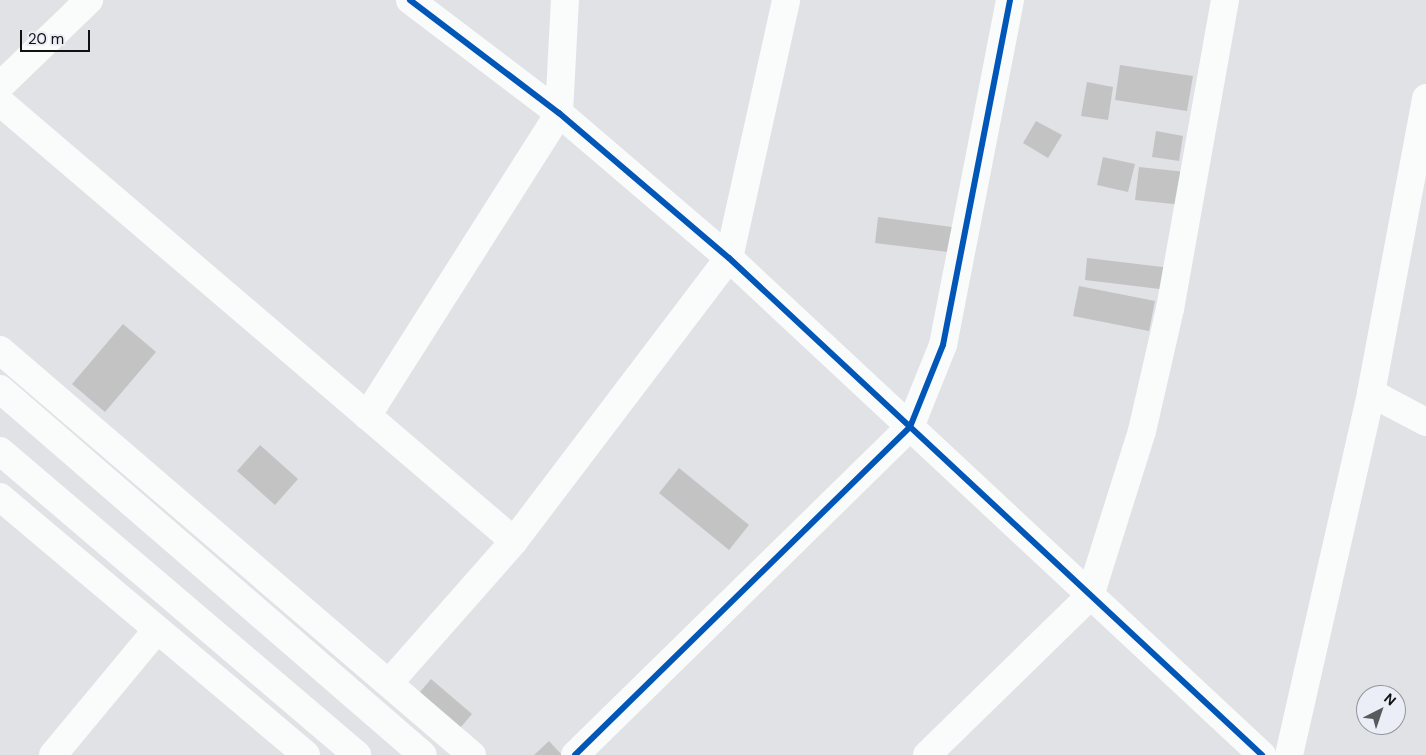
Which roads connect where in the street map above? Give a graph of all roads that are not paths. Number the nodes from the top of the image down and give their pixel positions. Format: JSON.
{"nodes":[{"id":1,"x":89,"y":0,"type":"edge"},
{"id":2,"x":410,"y":0,"type":"edge"},
{"id":3,"x":565,"y":0,"type":"edge"},
{"id":4,"x":786,"y":0,"type":"edge"},
{"id":5,"x":1010,"y":0,"type":"edge"},
{"id":6,"x":1225,"y":0,"type":"edge"},
{"id":7,"x":0,"y":86,"type":"edge"},
{"id":8,"x":1426,"y":98,"type":"edge"},
{"id":9,"x":0,"y":102,"type":"edge"},
{"id":10,"x":559,"y":113,"type":"junction"},
{"id":11,"x":728,"y":258,"type":"junction"},
{"id":12,"x":0,"y":350,"type":"edge"},
{"id":13,"x":0,"y":389,"type":"edge"},
{"id":14,"x":1371,"y":392,"type":"junction"},
{"id":15,"x":367,"y":416,"type":"junction"},
{"id":16,"x":1426,"y":422,"type":"edge"},
{"id":17,"x":910,"y":427,"type":"junction"},
{"id":18,"x":0,"y":451,"type":"edge"},
{"id":19,"x":0,"y":497,"type":"edge"},
{"id":20,"x":514,"y":541,"type":"junction"},
{"id":21,"x":1090,"y":596,"type":"junction"},
{"id":22,"x":156,"y":631,"type":"junction"},
{"id":23,"x":389,"y":682,"type":"junction"},
{"id":24,"x":53,"y":755,"type":"edge"},
{"id":25,"x":306,"y":755,"type":"edge"},
{"id":26,"x":357,"y":755,"type":"edge"},
{"id":27,"x":423,"y":755,"type":"edge"},
{"id":28,"x":472,"y":755,"type":"edge"},
{"id":29,"x":575,"y":755,"type":"edge"},
{"id":30,"x":927,"y":755,"type":"edge"},
{"id":31,"x":1262,"y":755,"type":"edge"},
{"id":32,"x":1289,"y":755,"type":"edge"}],
"edges":[{"from":1,"to":7,"type":"street"},
{"from":2,"to":10,"type":"street"},
{"from":3,"to":10,"type":"street"},
{"from":4,"to":11,"type":"street"},
{"from":5,"to":17,"type":"street"},
{"from":6,"to":21,"type":"street"},
{"from":8,"to":14,"type":"street"},
{"from":9,"to":15,"type":"street"},
{"from":10,"to":11,"type":"street"},
{"from":10,"to":15,"type":"street"},
{"from":11,"to":17,"type":"street"},
{"from":11,"to":20,"type":"street"},
{"from":12,"to":23,"type":"street"},
{"from":13,"to":27,"type":"street"},
{"from":14,"to":16,"type":"street"},
{"from":14,"to":32,"type":"street"},
{"from":15,"to":20,"type":"street"},
{"from":17,"to":21,"type":"street"},
{"from":17,"to":29,"type":"street"},
{"from":18,"to":26,"type":"street"},
{"from":19,"to":22,"type":"street"},
{"from":20,"to":23,"type":"street"},
{"from":21,"to":30,"type":"street"},
{"from":21,"to":31,"type":"street"},
{"from":22,"to":24,"type":"street"},
{"from":22,"to":25,"type":"street"},
{"from":23,"to":28,"type":"street"}]}
